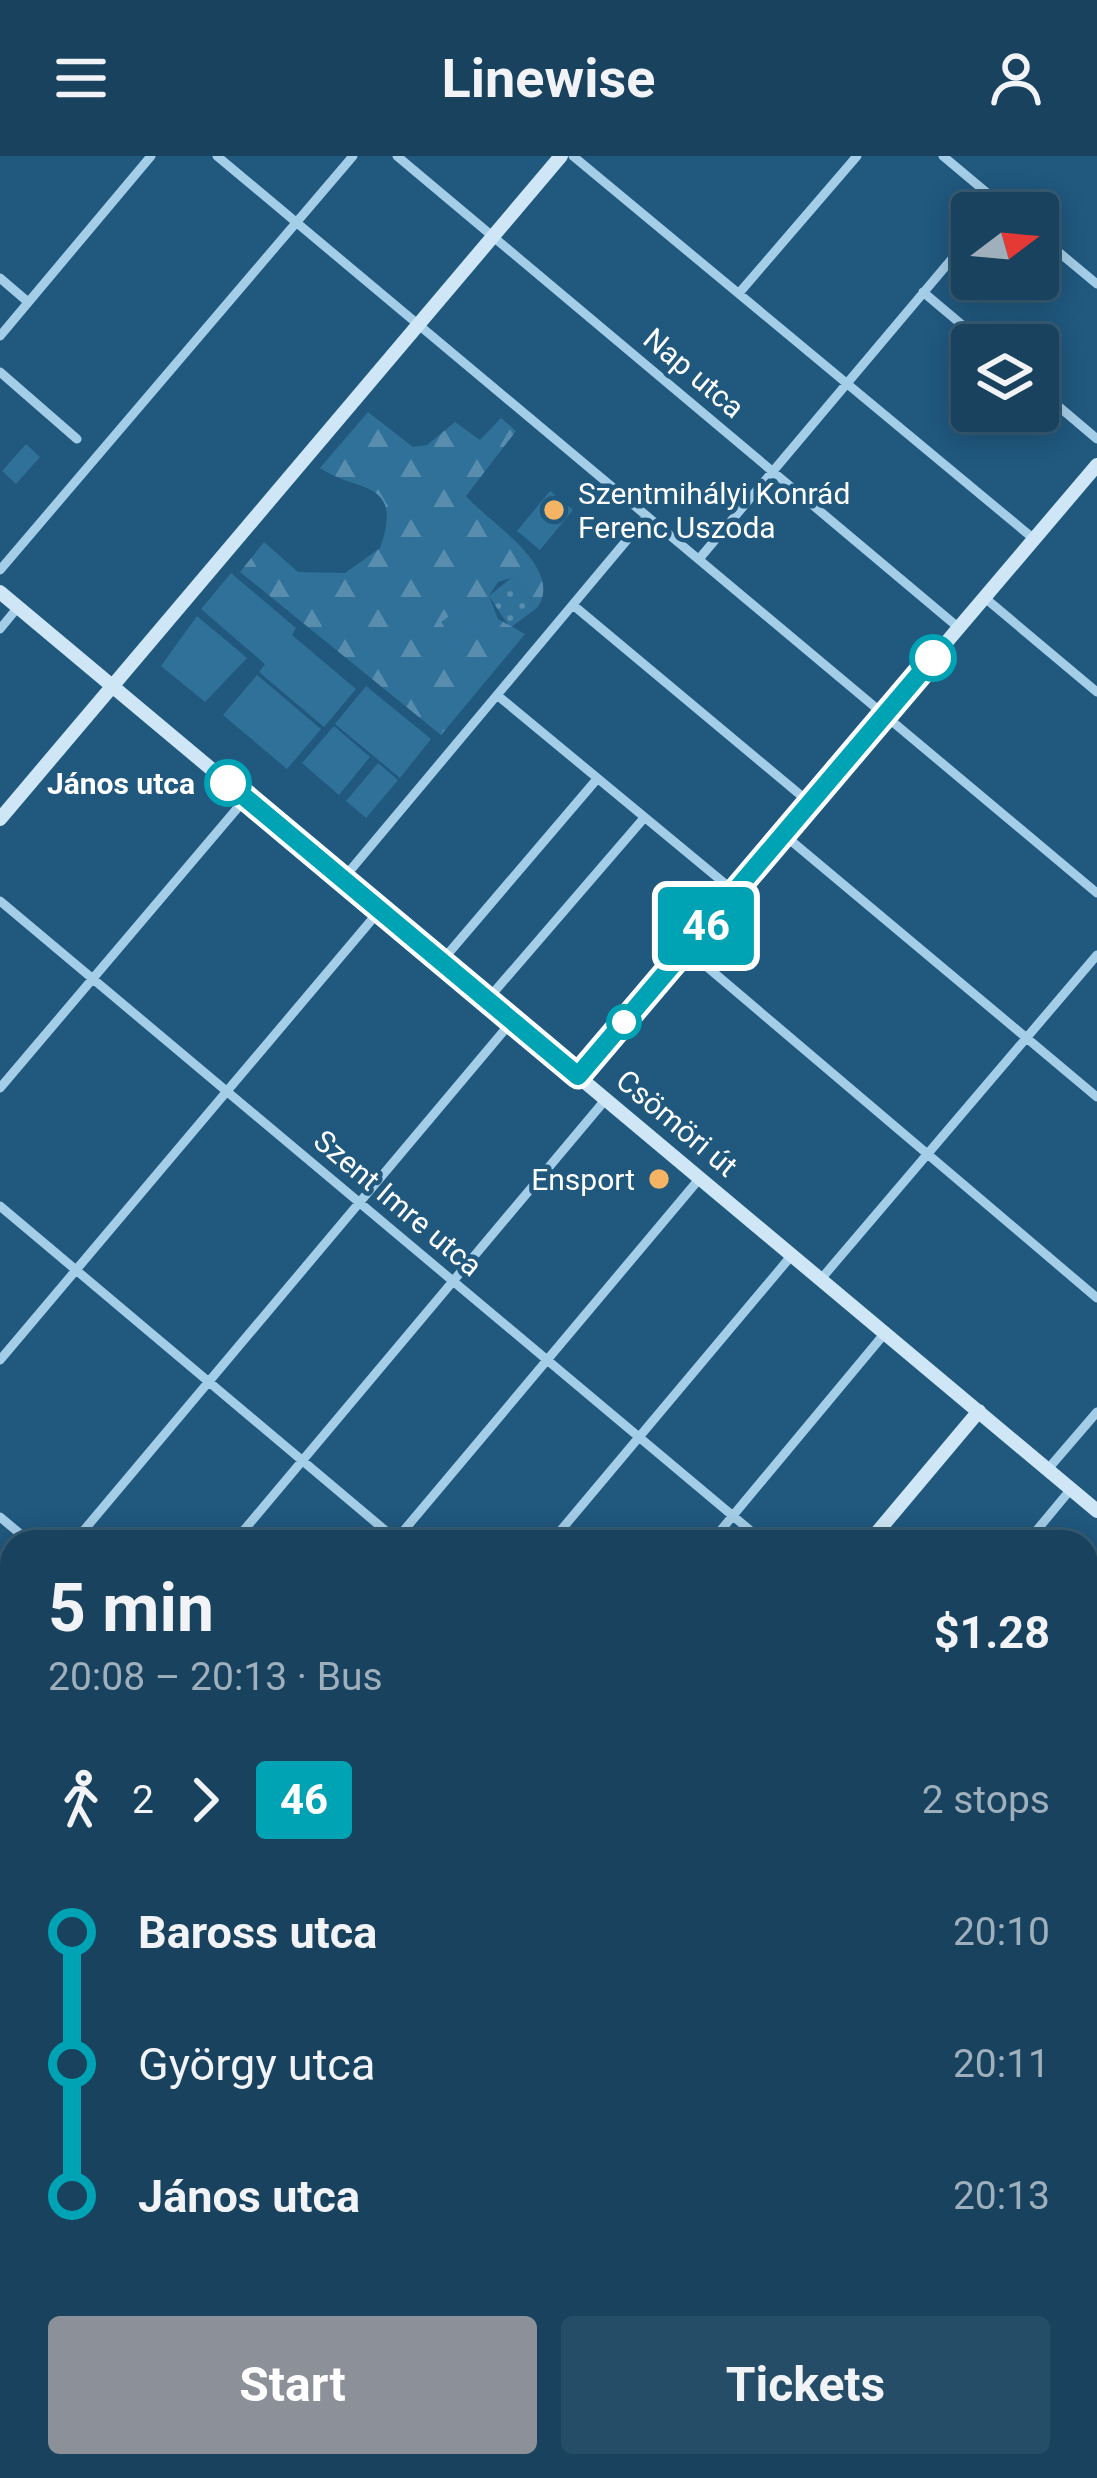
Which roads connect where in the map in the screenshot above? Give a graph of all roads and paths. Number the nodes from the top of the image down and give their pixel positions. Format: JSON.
{"nodes":[{"id":1,"x":152,"y":156,"type":"edge"},
{"id":2,"x":217,"y":156,"type":"edge"},
{"id":3,"x":352,"y":156,"type":"edge"},
{"id":4,"x":397,"y":156,"type":"edge"},
{"id":5,"x":561,"y":156,"type":"edge"},
{"id":6,"x":573,"y":156,"type":"edge"},
{"id":7,"x":857,"y":156,"type":"edge"},
{"id":8,"x":943,"y":156,"type":"edge"},
{"id":9,"x":986,"y":192,"type":"edge"},
{"id":10,"x":296,"y":222,"type":"junction"},
{"id":11,"x":492,"y":237,"type":"junction"},
{"id":12,"x":1059,"y":252,"type":"edge"},
{"id":13,"x":951,"y":259,"type":"edge"},
{"id":14,"x":0,"y":278,"type":"edge"},
{"id":15,"x":1097,"y":284,"type":"edge"},
{"id":16,"x":740,"y":292,"type":"junction"},
{"id":17,"x":923,"y":292,"type":"junction"},
{"id":18,"x":28,"y":302,"type":"junction"},
{"id":19,"x":418,"y":324,"type":"junction"},
{"id":20,"x":961,"y":324,"type":"edge"},
{"id":21,"x":0,"y":336,"type":"edge"},
{"id":22,"x":0,"y":372,"type":"edge"},
{"id":23,"x":847,"y":380,"type":"junction"},
{"id":24,"x":1059,"y":407,"type":"edge"},
{"id":25,"x":77,"y":439,"type":"dead end"},
{"id":26,"x":1097,"y":439,"type":"edge"},
{"id":27,"x":1097,"y":465,"type":"edge"},
{"id":28,"x":772,"y":470,"type":"junction"},
{"id":29,"x":1091,"y":484,"type":"edge"},
{"id":30,"x":647,"y":516,"type":"junction"},
{"id":31,"x":1034,"y":539,"type":"junction"},
{"id":32,"x":699,"y":559,"type":"junction"},
{"id":33,"x":0,"y":571,"type":"edge"},
{"id":34,"x":0,"y":592,"type":"edge"},
{"id":35,"x":985,"y":598,"type":"junction"},
{"id":36,"x":573,"y":605,"type":"junction"},
{"id":37,"x":18,"y":607,"type":"junction"},
{"id":38,"x":0,"y":628,"type":"edge"},
{"id":39,"x":959,"y":628,"type":"junction"},
{"id":40,"x":112,"y":687,"type":"junction"},
{"id":41,"x":1097,"y":692,"type":"edge"},
{"id":42,"x":497,"y":695,"type":"junction"},
{"id":43,"x":885,"y":715,"type":"junction"},
{"id":44,"x":597,"y":779,"type":"junction"},
{"id":45,"x":246,"y":798,"type":"junction"},
{"id":46,"x":810,"y":802,"type":"junction"},
{"id":47,"x":644,"y":818,"type":"junction"},
{"id":48,"x":0,"y":819,"type":"edge"},
{"id":49,"x":783,"y":834,"type":"junction"},
{"id":50,"x":344,"y":879,"type":"junction"},
{"id":51,"x":734,"y":892,"type":"junction"},
{"id":52,"x":1097,"y":893,"type":"edge"},
{"id":53,"x":0,"y":901,"type":"edge"},
{"id":54,"x":380,"y":910,"type":"junction"},
{"id":55,"x":686,"y":949,"type":"junction"},
{"id":56,"x":1097,"y":955,"type":"edge"},
{"id":57,"x":441,"y":962,"type":"junction"},
{"id":58,"x":93,"y":977,"type":"junction"},
{"id":59,"x":488,"y":999,"type":"junction"},
{"id":60,"x":513,"y":1020,"type":"junction"},
{"id":61,"x":1028,"y":1038,"type":"junction"},
{"id":62,"x":578,"y":1076,"type":"junction"},
{"id":63,"x":0,"y":1088,"type":"edge"},
{"id":64,"x":227,"y":1090,"type":"junction"},
{"id":65,"x":1097,"y":1097,"type":"edge"},
{"id":66,"x":606,"y":1099,"type":"junction"},
{"id":67,"x":927,"y":1155,"type":"junction"},
{"id":68,"x":700,"y":1178,"type":"junction"},
{"id":69,"x":360,"y":1202,"type":"junction"},
{"id":70,"x":0,"y":1206,"type":"edge"},
{"id":71,"x":792,"y":1255,"type":"junction"},
{"id":72,"x":76,"y":1269,"type":"junction"},
{"id":73,"x":820,"y":1279,"type":"junction"},
{"id":74,"x":453,"y":1280,"type":"junction"},
{"id":75,"x":1097,"y":1298,"type":"edge"},
{"id":76,"x":885,"y":1333,"type":"junction"},
{"id":77,"x":0,"y":1360,"type":"edge"},
{"id":78,"x":546,"y":1360,"type":"junction"},
{"id":79,"x":209,"y":1382,"type":"junction"},
{"id":80,"x":979,"y":1411,"type":"junction"},
{"id":81,"x":1097,"y":1412,"type":"edge"},
{"id":82,"x":638,"y":1438,"type":"junction"},
{"id":83,"x":302,"y":1461,"type":"junction"},
{"id":84,"x":1048,"y":1469,"type":"junction"},
{"id":85,"x":1071,"y":1489,"type":"junction"},
{"id":86,"x":1097,"y":1511,"type":"edge"},
{"id":87,"x":733,"y":1516,"type":"junction"},
{"id":88,"x":84,"y":1530,"type":"edge"},
{"id":89,"x":244,"y":1530,"type":"edge"},
{"id":90,"x":383,"y":1530,"type":"edge"},
{"id":91,"x":405,"y":1530,"type":"edge"},
{"id":92,"x":561,"y":1530,"type":"edge"},
{"id":93,"x":721,"y":1530,"type":"edge"},
{"id":94,"x":750,"y":1530,"type":"edge"},
{"id":95,"x":879,"y":1530,"type":"edge"},
{"id":96,"x":1037,"y":1530,"type":"edge"}],
"edges":[{"from":1,"to":18,"type":"street"},
{"from":2,"to":10,"type":"street"},
{"from":3,"to":10,"type":"street"},
{"from":4,"to":11,"type":"street","name":"Nap utca"},
{"from":5,"to":11,"type":"street"},
{"from":6,"to":16,"type":"street"},
{"from":7,"to":16,"type":"street"},
{"from":8,"to":9,"type":"street"},
{"from":10,"to":19,"type":"street"},
{"from":10,"to":33,"type":"street"},
{"from":11,"to":19,"type":"street"},
{"from":11,"to":28,"type":"street","name":"Nap utca"},
{"from":12,"to":15,"type":"street"},
{"from":13,"to":17,"type":"street"},
{"from":14,"to":18,"type":"street"},
{"from":16,"to":23,"type":"street"},
{"from":17,"to":20,"type":"street"},
{"from":17,"to":23,"type":"street"},
{"from":18,"to":21,"type":"street"},
{"from":19,"to":30,"type":"street"},
{"from":19,"to":40,"type":"street"},
{"from":22,"to":25,"type":"street"},
{"from":23,"to":28,"type":"street"},
{"from":23,"to":31,"type":"street"},
{"from":24,"to":26,"type":"street"},
{"from":27,"to":29,"type":"street"},
{"from":28,"to":32,"type":"street"},
{"from":28,"to":39,"type":"street","name":"Nap utca"},
{"from":29,"to":31,"type":"street"},
{"from":30,"to":32,"type":"street"},
{"from":30,"to":36,"type":"street"},
{"from":31,"to":35,"type":"street"},
{"from":32,"to":43,"type":"street"},
{"from":34,"to":37,"type":"street","name":"Csömöri út"},
{"from":35,"to":39,"type":"street"},
{"from":35,"to":41,"type":"street"},
{"from":36,"to":42,"type":"street"},
{"from":36,"to":46,"type":"street"},
{"from":37,"to":38,"type":"street"},
{"from":37,"to":40,"type":"street","name":"Csömöri út"},
{"from":39,"to":43,"type":"street"},
{"from":40,"to":45,"type":"street","name":"Csömöri út"},
{"from":40,"to":48,"type":"street"},
{"from":42,"to":44,"type":"street"},
{"from":42,"to":50,"type":"street"},
{"from":43,"to":46,"type":"street"},
{"from":43,"to":52,"type":"street"},
{"from":44,"to":47,"type":"street"},
{"from":44,"to":57,"type":"street"},
{"from":45,"to":50,"type":"street","name":"Csömöri út"},
{"from":45,"to":58,"type":"street"},
{"from":46,"to":49,"type":"street"},
{"from":47,"to":51,"type":"street"},
{"from":47,"to":59,"type":"street"},
{"from":49,"to":51,"type":"street"},
{"from":49,"to":61,"type":"street"},
{"from":50,"to":54,"type":"street","name":"Csömöri út"},
{"from":51,"to":55,"type":"street"},
{"from":53,"to":58,"type":"street","name":"Szent Imre utca"},
{"from":54,"to":57,"type":"street","name":"Csömöri út"},
{"from":54,"to":64,"type":"street"},
{"from":55,"to":62,"type":"street"},
{"from":55,"to":67,"type":"street"},
{"from":56,"to":61,"type":"street"},
{"from":57,"to":59,"type":"street","name":"Csömöri út"},
{"from":58,"to":63,"type":"street"},
{"from":58,"to":64,"type":"street","name":"Szent Imre utca"},
{"from":59,"to":60,"type":"street","name":"Csömöri út"},
{"from":60,"to":62,"type":"street","name":"Csömöri út"},
{"from":60,"to":69,"type":"street"},
{"from":61,"to":65,"type":"street"},
{"from":61,"to":67,"type":"street"},
{"from":62,"to":66,"type":"street","name":"Csömöri út"},
{"from":64,"to":69,"type":"street","name":"Szent Imre utca"},
{"from":64,"to":72,"type":"street"},
{"from":66,"to":68,"type":"street","name":"Csömöri út"},
{"from":66,"to":74,"type":"street"},
{"from":67,"to":73,"type":"street"},
{"from":67,"to":75,"type":"street"},
{"from":68,"to":71,"type":"street","name":"Csömöri út"},
{"from":68,"to":78,"type":"street"},
{"from":69,"to":74,"type":"street","name":"Szent Imre utca"},
{"from":69,"to":79,"type":"street"},
{"from":70,"to":72,"type":"street"},
{"from":71,"to":73,"type":"street","name":"Csömöri út"},
{"from":71,"to":82,"type":"street"},
{"from":72,"to":77,"type":"street"},
{"from":72,"to":79,"type":"street"},
{"from":73,"to":76,"type":"street","name":"Csömöri út"},
{"from":74,"to":78,"type":"street","name":"Szent Imre utca"},
{"from":74,"to":83,"type":"street"},
{"from":76,"to":80,"type":"street","name":"Csömöri út"},
{"from":76,"to":87,"type":"street"},
{"from":78,"to":82,"type":"street","name":"Szent Imre utca"},
{"from":78,"to":91,"type":"street"},
{"from":79,"to":83,"type":"street"},
{"from":79,"to":88,"type":"street"},
{"from":80,"to":84,"type":"street","name":"Csömöri út"},
{"from":80,"to":95,"type":"street"},
{"from":81,"to":84,"type":"street"},
{"from":82,"to":87,"type":"street","name":"Szent Imre utca"},
{"from":82,"to":92,"type":"street"},
{"from":83,"to":89,"type":"street"},
{"from":83,"to":90,"type":"street"},
{"from":84,"to":85,"type":"street","name":"Csömöri út"},
{"from":85,"to":86,"type":"street","name":"Csömöri út"},
{"from":85,"to":96,"type":"street"},
{"from":87,"to":93,"type":"street"},
{"from":87,"to":94,"type":"street","name":"Szent Imre utca"}]}
